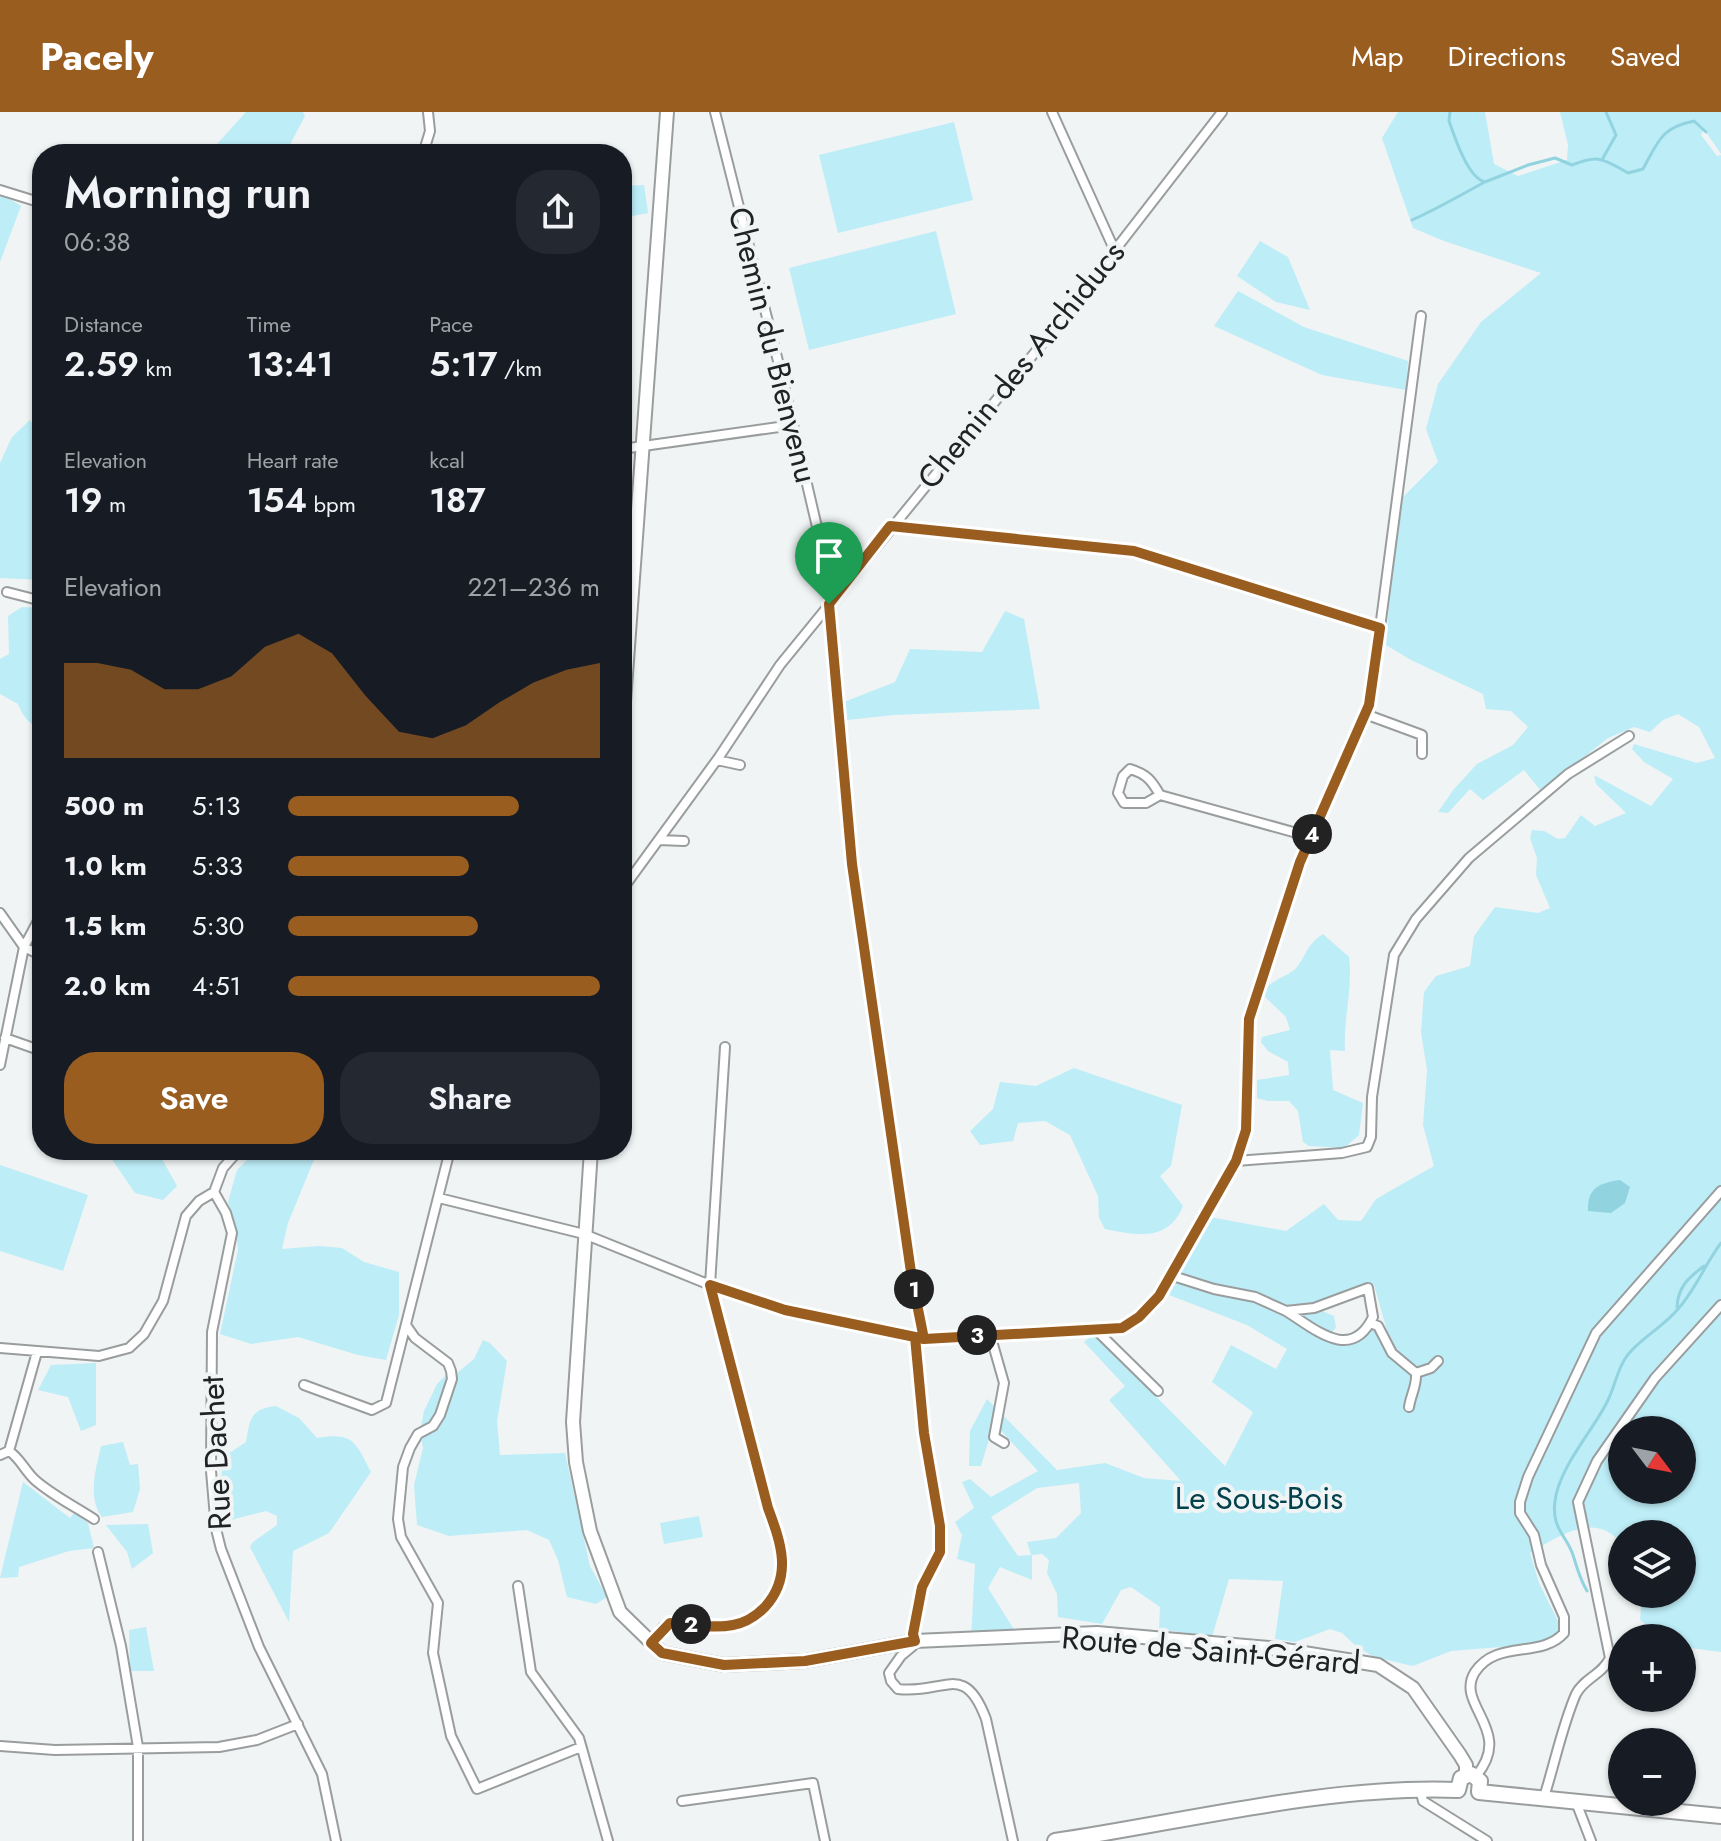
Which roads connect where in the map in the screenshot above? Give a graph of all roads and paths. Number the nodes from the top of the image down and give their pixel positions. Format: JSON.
{"nodes":[{"id":1,"x":428,"y":112,"type":"edge"},
{"id":2,"x":667,"y":112,"type":"edge"},
{"id":3,"x":715,"y":112,"type":"edge"},
{"id":4,"x":1052,"y":112,"type":"edge"},
{"id":5,"x":1222,"y":112,"type":"edge"},
{"id":6,"x":426,"y":144,"type":"edge"},
{"id":7,"x":0,"y":190,"type":"edge"},
{"id":8,"x":32,"y":200,"type":"edge"},
{"id":9,"x":1114,"y":249,"type":"junction"},
{"id":10,"x":1421,"y":316,"type":"dead end"},
{"id":11,"x":793,"y":425,"type":"junction"},
{"id":12,"x":643,"y":445,"type":"junction"},
{"id":13,"x":632,"y":447,"type":"edge"},
{"id":14,"x":890,"y":526,"type":"junction"},
{"id":15,"x":7,"y":592,"type":"dead end"},
{"id":16,"x":632,"y":594,"type":"edge"},
{"id":17,"x":32,"y":598,"type":"edge"},
{"id":18,"x":829,"y":604,"type":"junction"},
{"id":19,"x":1380,"y":628,"type":"junction"},
{"id":20,"x":1365,"y":714,"type":"junction"},
{"id":21,"x":1629,"y":736,"type":"dead end"},
{"id":22,"x":1422,"y":754,"type":"dead end"},
{"id":23,"x":717,"y":760,"type":"junction"},
{"id":24,"x":740,"y":765,"type":"dead end"},
{"id":25,"x":1160,"y":795,"type":"junction"},
{"id":26,"x":1311,"y":837,"type":"junction"},
{"id":27,"x":659,"y":840,"type":"junction"},
{"id":28,"x":684,"y":841,"type":"dead end"},
{"id":29,"x":632,"y":876,"type":"edge"},
{"id":30,"x":0,"y":913,"type":"edge"},
{"id":31,"x":32,"y":932,"type":"edge"},
{"id":32,"x":24,"y":947,"type":"junction"},
{"id":33,"x":32,"y":951,"type":"edge"},
{"id":34,"x":5,"y":1038,"type":"junction"},
{"id":35,"x":32,"y":1047,"type":"edge"},
{"id":36,"x":725,"y":1047,"type":"dead end"},
{"id":37,"x":0,"y":1065,"type":"edge"},
{"id":38,"x":230,"y":1160,"type":"edge"},
{"id":39,"x":448,"y":1160,"type":"edge"},
{"id":40,"x":590,"y":1160,"type":"edge"},
{"id":41,"x":1236,"y":1161,"type":"junction"},
{"id":42,"x":1721,"y":1191,"type":"edge"},
{"id":43,"x":214,"y":1192,"type":"junction"},
{"id":44,"x":439,"y":1198,"type":"junction"},
{"id":45,"x":584,"y":1234,"type":"junction"},
{"id":46,"x":1173,"y":1276,"type":"junction"},
{"id":47,"x":710,"y":1285,"type":"junction"},
{"id":48,"x":1721,"y":1305,"type":"edge"},
{"id":49,"x":1286,"y":1311,"type":"junction"},
{"id":50,"x":1370,"y":1323,"type":"junction"},
{"id":51,"x":406,"y":1325,"type":"junction"},
{"id":52,"x":1095,"y":1329,"type":"junction"},
{"id":53,"x":990,"y":1334,"type":"junction"},
{"id":54,"x":919,"y":1338,"type":"junction"},
{"id":55,"x":0,"y":1348,"type":"edge"},
{"id":56,"x":37,"y":1352,"type":"junction"},
{"id":57,"x":1438,"y":1361,"type":"dead end"},
{"id":58,"x":1416,"y":1373,"type":"junction"},
{"id":59,"x":304,"y":1385,"type":"dead end"},
{"id":60,"x":1158,"y":1391,"type":"dead end"},
{"id":61,"x":1409,"y":1407,"type":"dead end"},
{"id":62,"x":1004,"y":1443,"type":"dead end"},
{"id":63,"x":9,"y":1451,"type":"junction"},
{"id":64,"x":0,"y":1455,"type":"edge"},
{"id":65,"x":94,"y":1519,"type":"dead end"},
{"id":66,"x":98,"y":1552,"type":"dead end"},
{"id":67,"x":518,"y":1586,"type":"dead end"},
{"id":68,"x":915,"y":1641,"type":"junction"},
{"id":69,"x":651,"y":1643,"type":"junction"},
{"id":70,"x":298,"y":1724,"type":"junction"},
{"id":71,"x":0,"y":1746,"type":"edge"},
{"id":72,"x":138,"y":1747,"type":"junction"},
{"id":73,"x":581,"y":1747,"type":"junction"},
{"id":74,"x":1471,"y":1775,"type":"junction"},
{"id":75,"x":1420,"y":1789,"type":"junction"},
{"id":76,"x":1458,"y":1790,"type":"junction"},
{"id":77,"x":1479,"y":1792,"type":"junction"},
{"id":78,"x":1544,"y":1797,"type":"junction"},
{"id":79,"x":682,"y":1801,"type":"dead end"},
{"id":80,"x":1576,"y":1801,"type":"junction"},
{"id":81,"x":1721,"y":1816,"type":"edge"},
{"id":82,"x":138,"y":1841,"type":"edge"},
{"id":83,"x":336,"y":1841,"type":"edge"},
{"id":84,"x":608,"y":1841,"type":"edge"},
{"id":85,"x":825,"y":1841,"type":"edge"},
{"id":86,"x":1013,"y":1841,"type":"edge"},
{"id":87,"x":1055,"y":1841,"type":"edge"},
{"id":88,"x":1487,"y":1841,"type":"edge"},
{"id":89,"x":1591,"y":1841,"type":"edge"}],
"edges":[{"from":1,"to":6,"type":"street"},
{"from":2,"to":12,"type":"main road"},
{"from":3,"to":11,"type":"street","name":"Chemin du Bienvenu"},
{"from":4,"to":9,"type":"street"},
{"from":5,"to":9,"type":"street","name":"Chemin des Archiducs"},
{"from":7,"to":8,"type":"street"},
{"from":9,"to":14,"type":"street","name":"Chemin des Archiducs"},
{"from":10,"to":19,"type":"street"},
{"from":11,"to":12,"type":"street"},
{"from":11,"to":18,"type":"street","name":"Chemin du Bienvenu"},
{"from":12,"to":13,"type":"street"},
{"from":12,"to":16,"type":"main road"},
{"from":14,"to":18,"type":"street","name":"Chemin des Archiducs"},
{"from":14,"to":19,"type":"street"},
{"from":15,"to":17,"type":"street"},
{"from":18,"to":23,"type":"street","name":"Chemin des Archiducs"},
{"from":18,"to":54,"type":"street","name":"Chemin du Bienvenu"},
{"from":19,"to":20,"type":"street"},
{"from":20,"to":22,"type":"street"},
{"from":20,"to":26,"type":"street"},
{"from":21,"to":41,"type":"street"},
{"from":23,"to":24,"type":"street"},
{"from":23,"to":27,"type":"street","name":"Chemin des Archiducs"},
{"from":25,"to":25,"type":"street"},
{"from":25,"to":26,"type":"street"},
{"from":26,"to":41,"type":"street"},
{"from":27,"to":28,"type":"street"},
{"from":27,"to":29,"type":"street","name":"Chemin des Archiducs"},
{"from":30,"to":32,"type":"street"},
{"from":31,"to":32,"type":"street"},
{"from":32,"to":33,"type":"street"},
{"from":32,"to":34,"type":"street"},
{"from":34,"to":35,"type":"street"},
{"from":34,"to":37,"type":"street"},
{"from":36,"to":47,"type":"street"},
{"from":38,"to":43,"type":"street"},
{"from":39,"to":44,"type":"street"},
{"from":40,"to":45,"type":"main road","name":"Route de Saint-Gérard"},
{"from":41,"to":46,"type":"street"},
{"from":42,"to":74,"type":"street"},
{"from":43,"to":56,"type":"street"},
{"from":43,"to":70,"type":"street","name":"Rue Dachet"},
{"from":44,"to":45,"type":"street"},
{"from":44,"to":51,"type":"street"},
{"from":45,"to":47,"type":"street"},
{"from":45,"to":69,"type":"main road","name":"Route de Saint-Gérard"},
{"from":46,"to":49,"type":"street"},
{"from":46,"to":52,"type":"street"},
{"from":47,"to":54,"type":"street"},
{"from":47,"to":69,"type":"street"},
{"from":48,"to":78,"type":"street"},
{"from":49,"to":50,"type":"street"},
{"from":49,"to":50,"type":"street"},
{"from":50,"to":58,"type":"street"},
{"from":51,"to":59,"type":"street"},
{"from":51,"to":73,"type":"street"},
{"from":52,"to":53,"type":"street"},
{"from":52,"to":60,"type":"street"},
{"from":53,"to":54,"type":"street"},
{"from":53,"to":62,"type":"street"},
{"from":54,"to":68,"type":"street","name":"Chemin du Bienvenu"},
{"from":55,"to":56,"type":"street"},
{"from":56,"to":63,"type":"street"},
{"from":57,"to":58,"type":"street"},
{"from":58,"to":61,"type":"street"},
{"from":63,"to":64,"type":"street"},
{"from":63,"to":65,"type":"street"},
{"from":66,"to":72,"type":"street"},
{"from":67,"to":73,"type":"street"},
{"from":68,"to":69,"type":"main road","name":"Route de Saint-Gérard"},
{"from":68,"to":74,"type":"main road","name":"Route de Saint-Gérard"},
{"from":68,"to":86,"type":"street"},
{"from":70,"to":72,"type":"street"},
{"from":70,"to":83,"type":"street","name":"Rue Dachet"},
{"from":71,"to":72,"type":"street"},
{"from":72,"to":82,"type":"street"},
{"from":73,"to":84,"type":"street"},
{"from":74,"to":76,"type":"main road"},
{"from":74,"to":77,"type":"main road"},
{"from":75,"to":76,"type":"main road"},
{"from":75,"to":87,"type":"main road"},
{"from":75,"to":88,"type":"street"},
{"from":76,"to":77,"type":"main road"},
{"from":77,"to":78,"type":"main road"},
{"from":78,"to":80,"type":"main road"},
{"from":79,"to":85,"type":"street"},
{"from":80,"to":81,"type":"main road"},
{"from":80,"to":89,"type":"street"}]}
